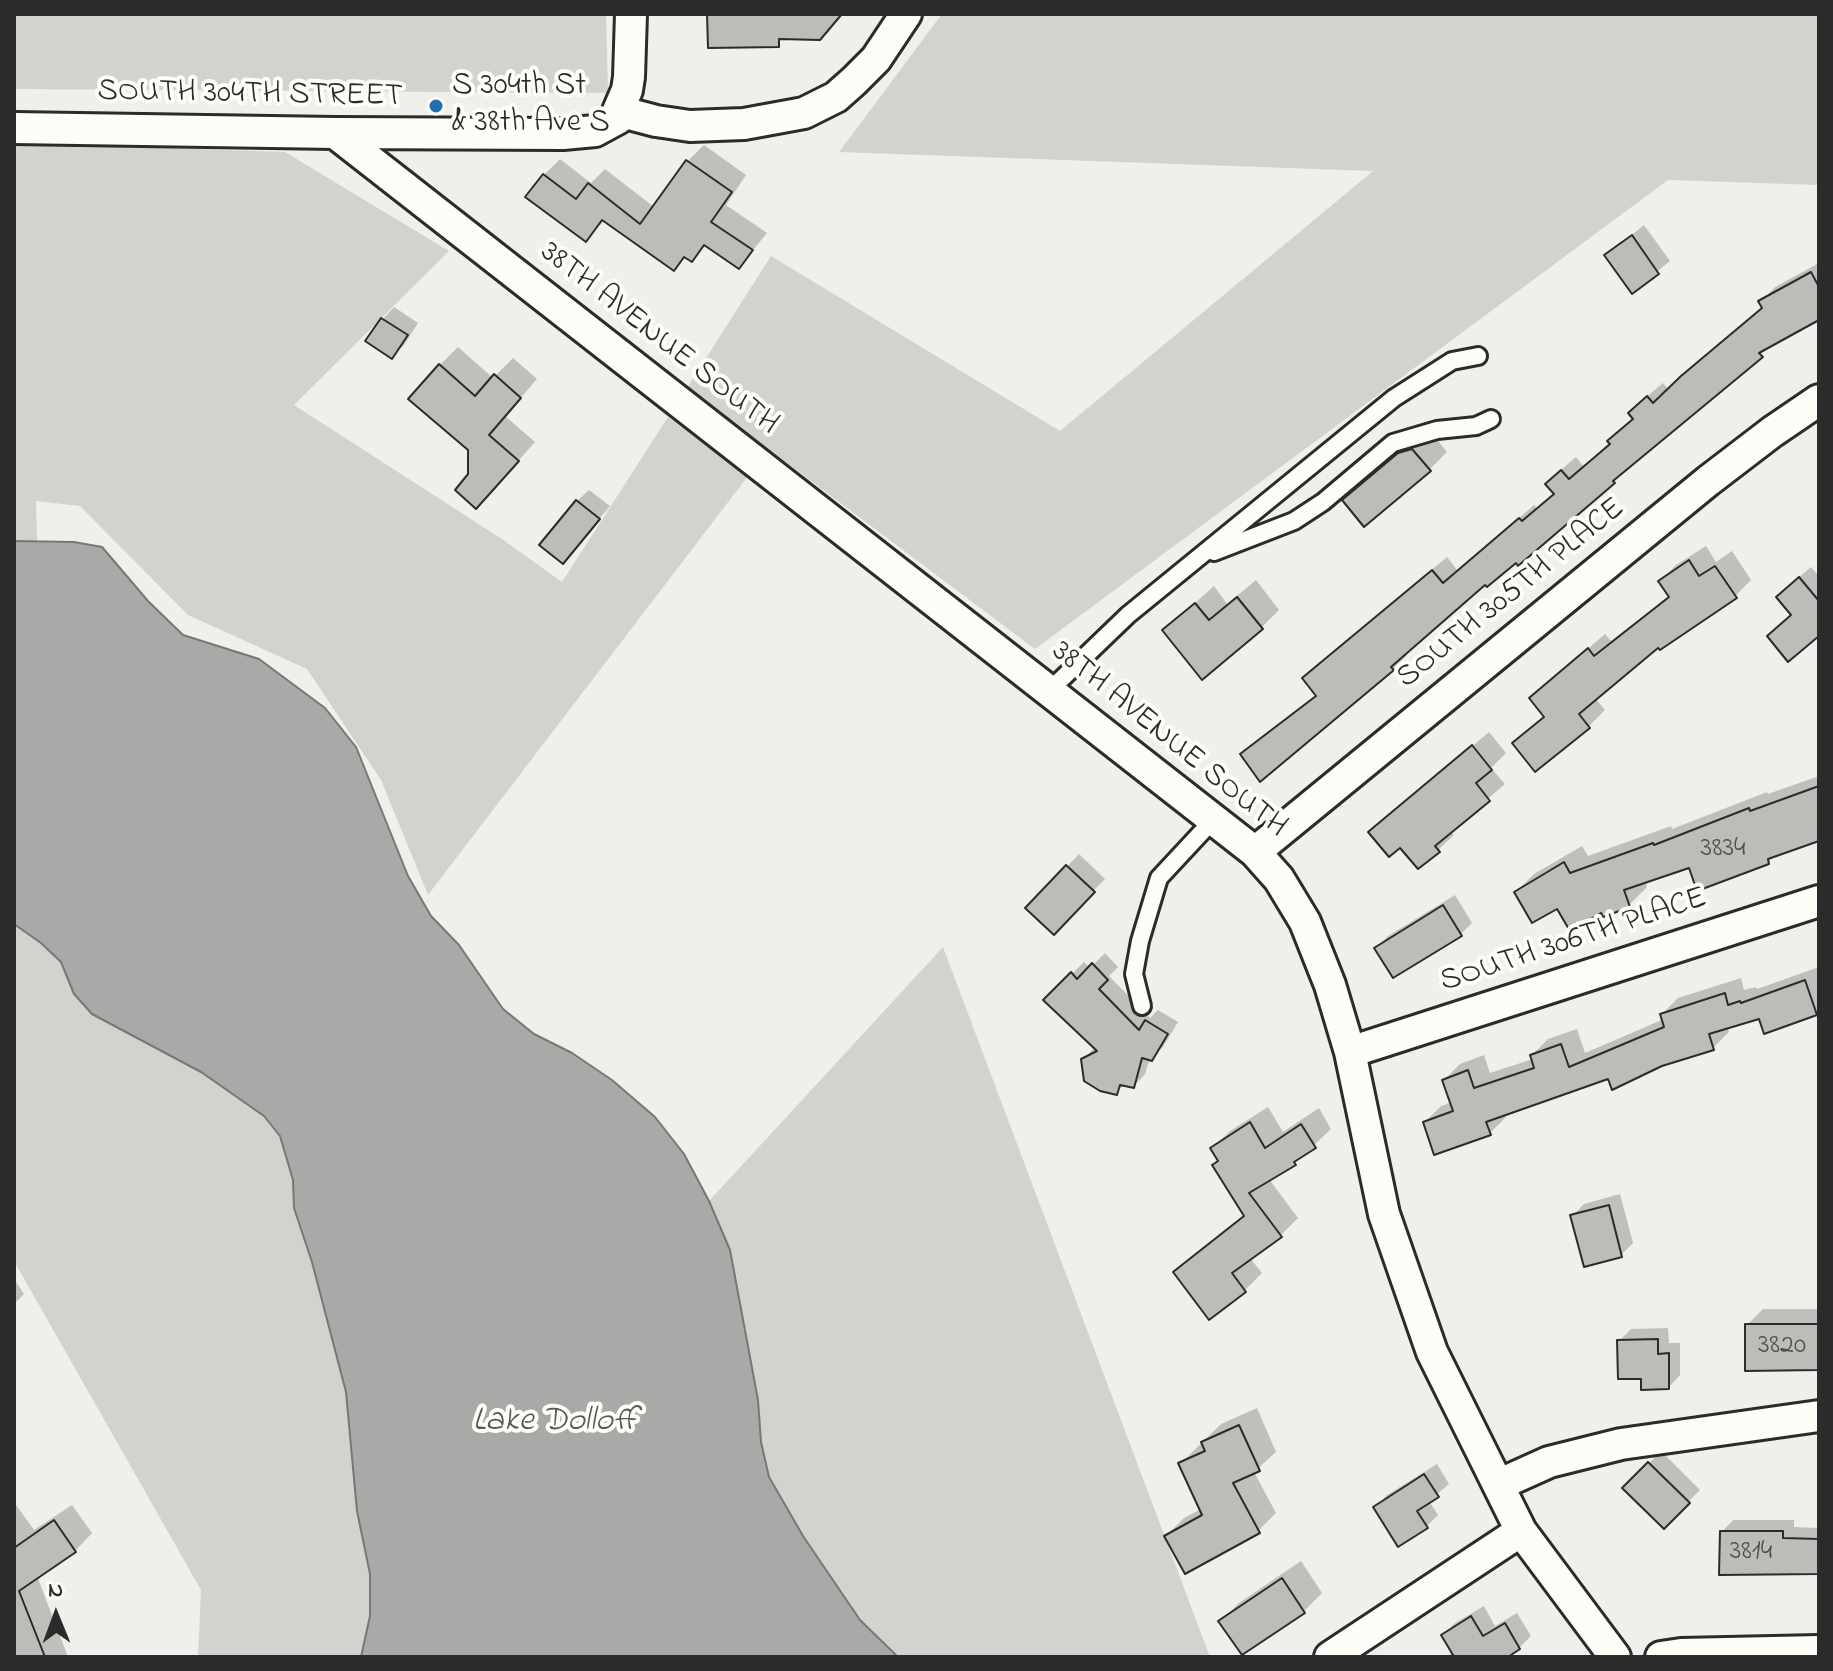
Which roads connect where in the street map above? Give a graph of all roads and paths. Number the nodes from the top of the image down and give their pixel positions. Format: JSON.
{"nodes":[{"id":1,"x":631,"y":14,"type":"edge"},
{"id":2,"x":906,"y":14,"type":"edge"},
{"id":3,"x":618,"y":111,"type":"junction"},
{"id":4,"x":14,"y":128,"type":"edge"},
{"id":5,"x":335,"y":133,"type":"junction"},
{"id":6,"x":1478,"y":356,"type":"dead end"},
{"id":7,"x":1819,"y":400,"type":"edge"},
{"id":8,"x":1491,"y":419,"type":"dead end"},
{"id":9,"x":1198,"y":558,"type":"junction"},
{"id":10,"x":1049,"y":691,"type":"junction"},
{"id":11,"x":1213,"y":820,"type":"junction"},
{"id":12,"x":1255,"y":852,"type":"junction"},
{"id":13,"x":1819,"y":901,"type":"edge"},
{"id":14,"x":1142,"y":1006,"type":"dead end"},
{"id":15,"x":1350,"y":1052,"type":"junction"},
{"id":16,"x":1819,"y":1416,"type":"edge"},
{"id":17,"x":1498,"y":1485,"type":"junction"},
{"id":18,"x":1521,"y":1531,"type":"junction"},
{"id":19,"x":1819,"y":1651,"type":"edge"},
{"id":20,"x":1330,"y":1657,"type":"edge"},
{"id":21,"x":1615,"y":1657,"type":"edge"},
{"id":22,"x":1661,"y":1657,"type":"edge"}],
"edges":[{"from":1,"to":3,"type":"street"},
{"from":2,"to":3,"type":"street"},
{"from":3,"to":5,"type":"street","name":"SOUTH 304TH STREET"},
{"from":4,"to":5,"type":"street","name":"SOUTH 304TH STREET"},
{"from":5,"to":10,"type":"street","name":"38TH AVENUE SOUTH"},
{"from":6,"to":9,"type":"lane"},
{"from":7,"to":12,"type":"street","name":"SOUTH 305TH PLACE"},
{"from":8,"to":9,"type":"lane"},
{"from":9,"to":10,"type":"lane"},
{"from":10,"to":11,"type":"street","name":"38TH AVENUE SOUTH"},
{"from":11,"to":12,"type":"street","name":"38TH AVENUE SOUTH"},
{"from":11,"to":14,"type":"lane"},
{"from":12,"to":15,"type":"street","name":"38TH AVENUE SOUTH"},
{"from":13,"to":15,"type":"street","name":"SOUTH 306TH PLACE"},
{"from":15,"to":17,"type":"street","name":"38TH AVENUE SOUTH"},
{"from":16,"to":17,"type":"street"},
{"from":17,"to":18,"type":"street","name":"38TH AVENUE SOUTH"},
{"from":18,"to":20,"type":"street"},
{"from":18,"to":21,"type":"street","name":"38TH AVENUE SOUTH"},
{"from":19,"to":22,"type":"street"}]}
